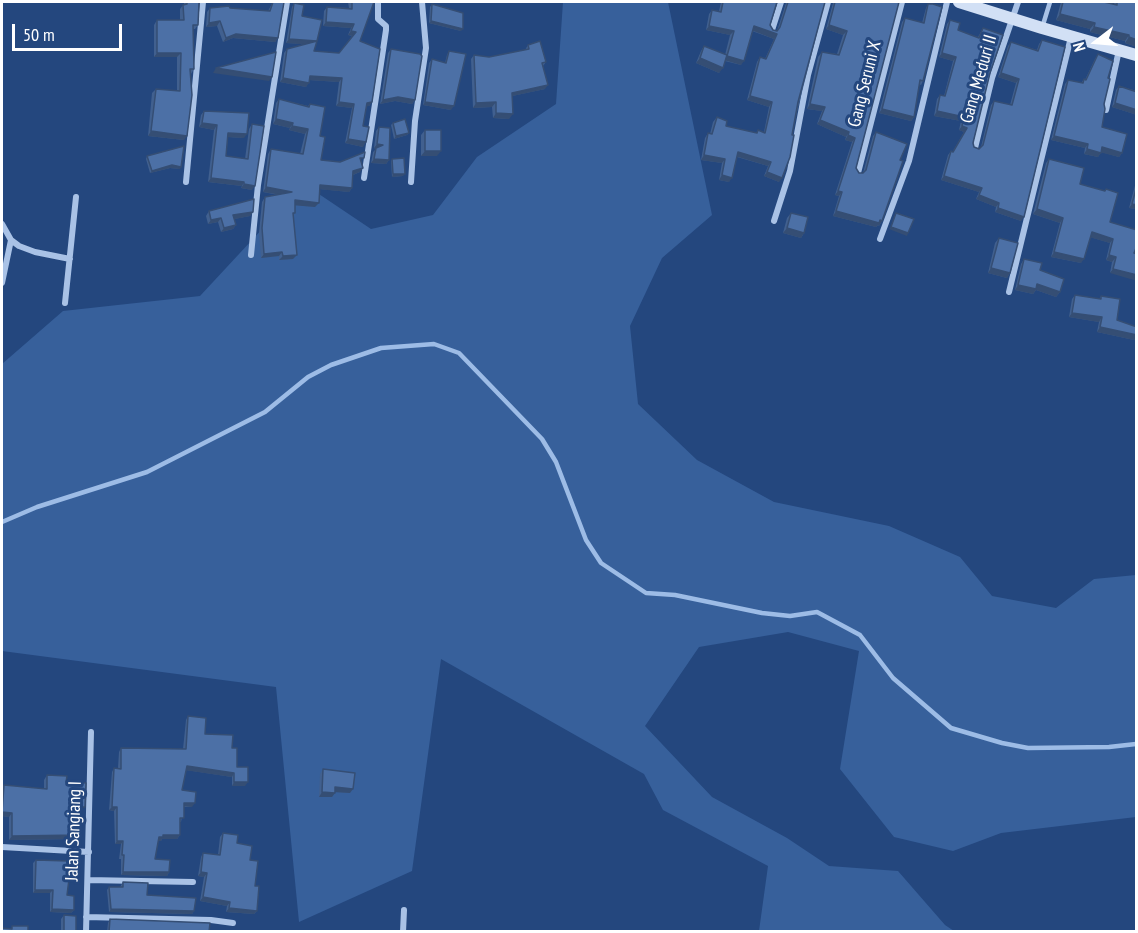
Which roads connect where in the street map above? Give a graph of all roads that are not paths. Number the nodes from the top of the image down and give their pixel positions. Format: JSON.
{"nodes":[{"id":1,"x":203,"y":2,"type":"edge"},
{"id":2,"x":287,"y":2,"type":"edge"},
{"id":3,"x":378,"y":2,"type":"edge"},
{"id":4,"x":422,"y":2,"type":"edge"},
{"id":5,"x":781,"y":2,"type":"edge"},
{"id":6,"x":828,"y":2,"type":"edge"},
{"id":7,"x":902,"y":2,"type":"edge"},
{"id":8,"x":947,"y":2,"type":"edge"},
{"id":9,"x":959,"y":2,"type":"edge"},
{"id":10,"x":1018,"y":2,"type":"edge"},
{"id":11,"x":1050,"y":2,"type":"edge"},
{"id":12,"x":1013,"y":19,"type":"junction"},
{"id":13,"x":1042,"y":28,"type":"junction"},
{"id":14,"x":772,"y":30,"type":"edge"},
{"id":15,"x":1071,"y":37,"type":"junction"},
{"id":16,"x":1119,"y":51,"type":"junction"},
{"id":17,"x":1137,"y":56,"type":"edge"},
{"id":18,"x":1106,"y":110,"type":"edge"},
{"id":19,"x":975,"y":148,"type":"edge"},
{"id":20,"x":858,"y":173,"type":"edge"},
{"id":21,"x":364,"y":178,"type":"dead end"},
{"id":22,"x":186,"y":182,"type":"dead end"},
{"id":23,"x":411,"y":182,"type":"dead end"},
{"id":24,"x":76,"y":197,"type":"dead end"},
{"id":25,"x":774,"y":221,"type":"dead end"},
{"id":26,"x":2,"y":224,"type":"edge"},
{"id":27,"x":880,"y":239,"type":"dead end"},
{"id":28,"x":11,"y":240,"type":"junction"},
{"id":29,"x":251,"y":255,"type":"dead end"},
{"id":30,"x":70,"y":259,"type":"junction"},
{"id":31,"x":2,"y":283,"type":"edge"},
{"id":32,"x":1010,"y":292,"type":"dead end"},
{"id":33,"x":65,"y":303,"type":"dead end"},
{"id":34,"x":91,"y":732,"type":"dead end"},
{"id":35,"x":2,"y":847,"type":"edge"},
{"id":36,"x":89,"y":852,"type":"junction"},
{"id":37,"x":88,"y":880,"type":"junction"},
{"id":38,"x":193,"y":882,"type":"dead end"},
{"id":39,"x":404,"y":910,"type":"dead end"},
{"id":40,"x":86,"y":917,"type":"junction"},
{"id":41,"x":233,"y":923,"type":"dead end"},
{"id":42,"x":86,"y":932,"type":"edge"},
{"id":43,"x":403,"y":932,"type":"edge"}],
"edges":[{"from":1,"to":22,"type":"street"},
{"from":2,"to":29,"type":"street"},
{"from":3,"to":21,"type":"street"},
{"from":4,"to":23,"type":"street"},
{"from":5,"to":14,"type":"street"},
{"from":6,"to":25,"type":"street"},
{"from":7,"to":20,"type":"street","name":"Gang Seruni X"},
{"from":8,"to":27,"type":"street"},
{"from":9,"to":12,"type":"street"},
{"from":10,"to":12,"type":"street","name":"Gang Meduri II"},
{"from":11,"to":13,"type":"lane"},
{"from":12,"to":13,"type":"street"},
{"from":12,"to":19,"type":"street","name":"Gang Meduri II"},
{"from":13,"to":15,"type":"street"},
{"from":15,"to":16,"type":"street"},
{"from":15,"to":32,"type":"street"},
{"from":16,"to":17,"type":"street"},
{"from":16,"to":18,"type":"street"},
{"from":24,"to":30,"type":"street"},
{"from":26,"to":28,"type":"street"},
{"from":28,"to":30,"type":"street"},
{"from":28,"to":31,"type":"street"},
{"from":30,"to":33,"type":"street"},
{"from":34,"to":36,"type":"street","name":"Jalan Sangiang I"},
{"from":35,"to":36,"type":"street"},
{"from":36,"to":37,"type":"street","name":"Jalan Sangiang I"},
{"from":37,"to":38,"type":"street"},
{"from":37,"to":40,"type":"street","name":"Jalan Sangiang I"},
{"from":39,"to":43,"type":"street"},
{"from":40,"to":41,"type":"street"},
{"from":40,"to":42,"type":"street","name":"Jalan Sangiang I"}]}
